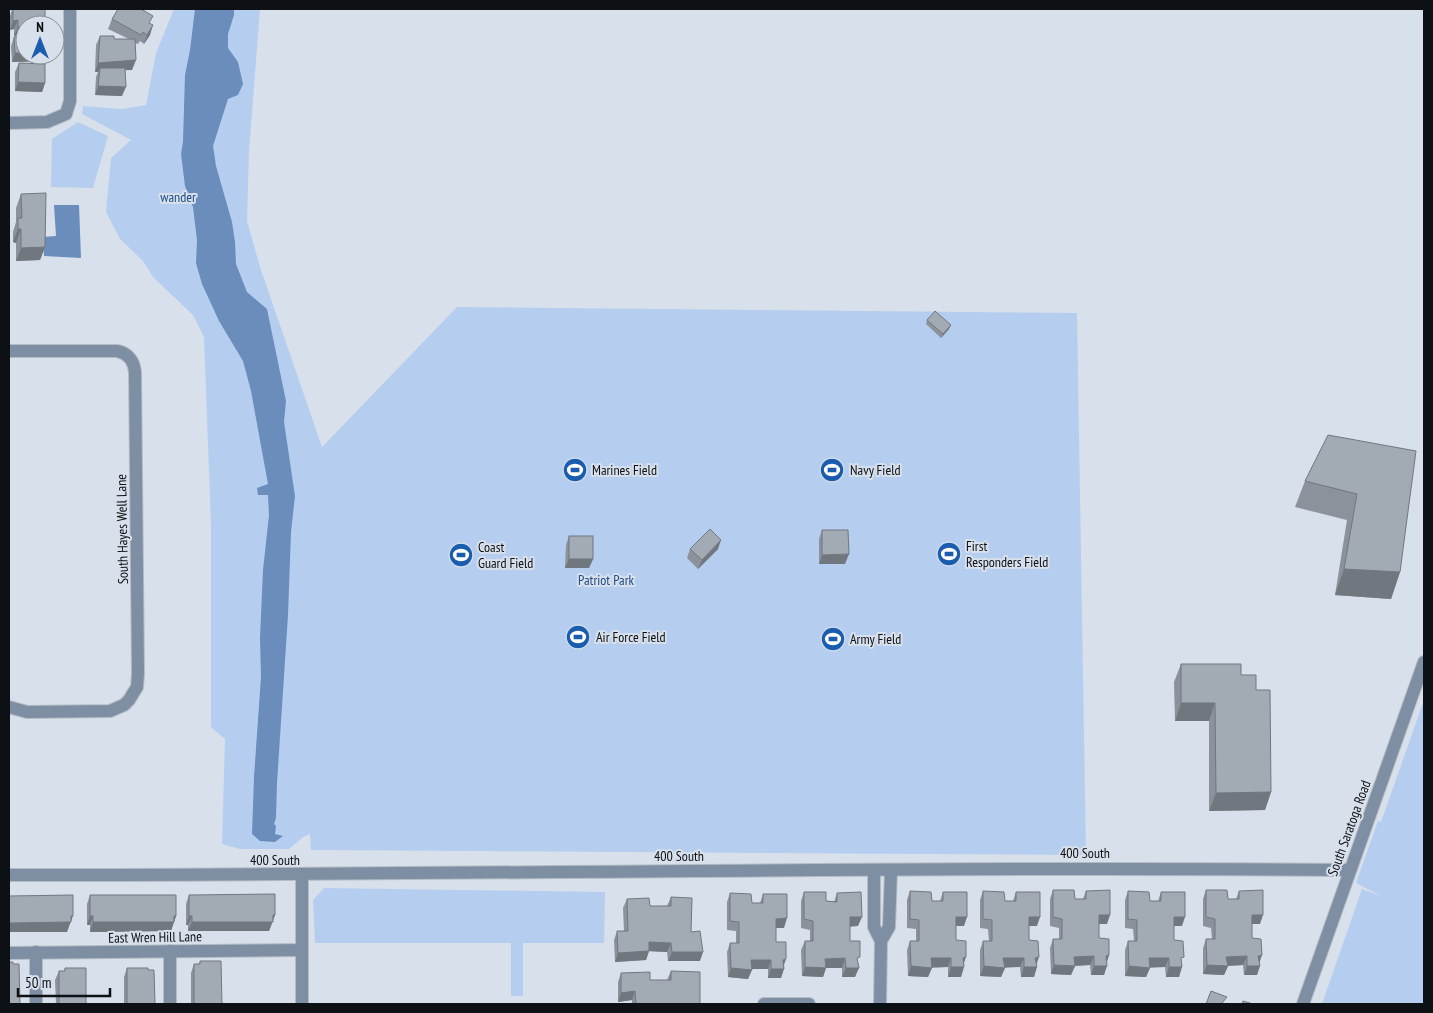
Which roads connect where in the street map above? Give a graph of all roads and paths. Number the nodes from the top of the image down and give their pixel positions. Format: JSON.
{"nodes":[{"id":1,"x":70,"y":9,"type":"edge"},
{"id":2,"x":9,"y":123,"type":"edge"},
{"id":3,"x":9,"y":351,"type":"edge"},
{"id":4,"x":1424,"y":662,"type":"edge"},
{"id":5,"x":9,"y":707,"type":"edge"},
{"id":6,"x":874,"y":870,"type":"junction"},
{"id":7,"x":891,"y":870,"type":"junction"},
{"id":8,"x":1350,"y":870,"type":"junction"},
{"id":9,"x":9,"y":875,"type":"edge"},
{"id":10,"x":302,"y":875,"type":"junction"},
{"id":11,"x":881,"y":941,"type":"junction"},
{"id":12,"x":302,"y":950,"type":"junction"},
{"id":13,"x":36,"y":952,"type":"junction"},
{"id":14,"x":170,"y":952,"type":"junction"},
{"id":15,"x":9,"y":953,"type":"edge"},
{"id":16,"x":36,"y":1004,"type":"edge"},
{"id":17,"x":170,"y":1004,"type":"edge"},
{"id":18,"x":302,"y":1004,"type":"edge"},
{"id":19,"x":764,"y":1004,"type":"edge"},
{"id":20,"x":808,"y":1004,"type":"edge"},
{"id":21,"x":880,"y":1004,"type":"edge"},
{"id":22,"x":1303,"y":1004,"type":"edge"}],
"edges":[{"from":1,"to":2,"type":"street"},
{"from":3,"to":5,"type":"street","name":"South Hayes Well Lane"},
{"from":4,"to":8,"type":"street","name":"South Saratoga Road"},
{"from":6,"to":7,"type":"street","name":"400 South"},
{"from":6,"to":10,"type":"street","name":"400 South"},
{"from":6,"to":11,"type":"street"},
{"from":7,"to":8,"type":"street","name":"400 South"},
{"from":7,"to":11,"type":"street"},
{"from":8,"to":22,"type":"street","name":"South Saratoga Road"},
{"from":9,"to":10,"type":"street","name":"400 South"},
{"from":10,"to":12,"type":"street"},
{"from":11,"to":21,"type":"street"},
{"from":12,"to":14,"type":"street","name":"East Wren Hill Lane"},
{"from":12,"to":18,"type":"street"},
{"from":13,"to":14,"type":"street","name":"East Wren Hill Lane"},
{"from":13,"to":15,"type":"street","name":"East Wren Hill Lane"},
{"from":13,"to":16,"type":"street"},
{"from":14,"to":17,"type":"street"},
{"from":19,"to":20,"type":"street"}]}
